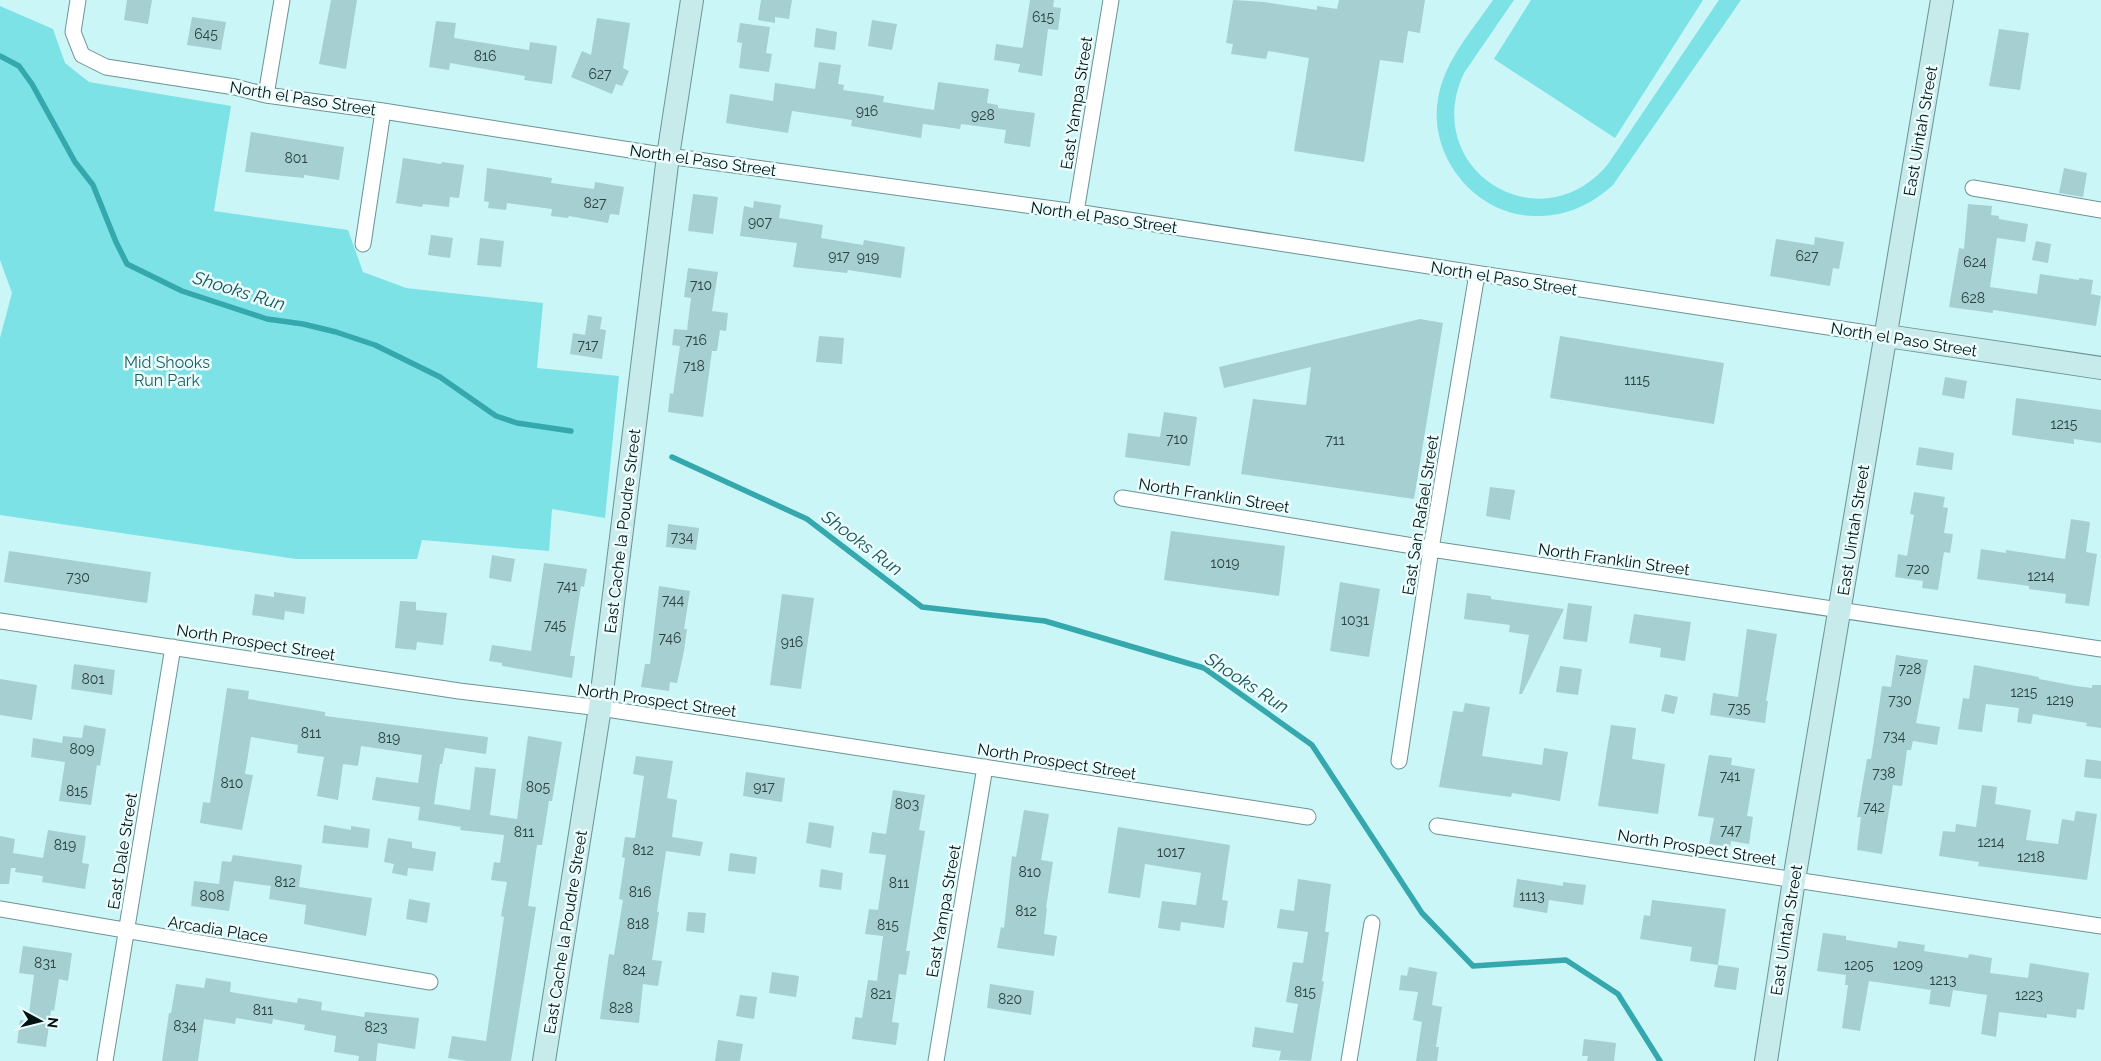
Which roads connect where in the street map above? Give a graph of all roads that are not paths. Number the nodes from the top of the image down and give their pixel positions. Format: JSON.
{"nodes":[{"id":1,"x":78,"y":0,"type":"edge"},
{"id":2,"x":282,"y":0,"type":"edge"},
{"id":3,"x":692,"y":0,"type":"edge"},
{"id":4,"x":1111,"y":0,"type":"edge"},
{"id":5,"x":1942,"y":0,"type":"edge"},
{"id":6,"x":266,"y":95,"type":"junction"},
{"id":7,"x":383,"y":111,"type":"junction"},
{"id":8,"x":668,"y":156,"type":"junction"},
{"id":9,"x":1974,"y":188,"type":"dead end"},
{"id":10,"x":2101,"y":210,"type":"edge"},
{"id":11,"x":1076,"y":212,"type":"junction"},
{"id":12,"x":363,"y":244,"type":"dead end"},
{"id":13,"x":1477,"y":274,"type":"junction"},
{"id":14,"x":1886,"y":336,"type":"junction"},
{"id":15,"x":2101,"y":368,"type":"edge"},
{"id":16,"x":1122,"y":498,"type":"dead end"},
{"id":17,"x":1431,"y":549,"type":"junction"},
{"id":18,"x":1840,"y":609,"type":"junction"},
{"id":19,"x":0,"y":621,"type":"edge"},
{"id":20,"x":173,"y":647,"type":"junction"},
{"id":21,"x":2101,"y":649,"type":"edge"},
{"id":22,"x":600,"y":708,"type":"junction"},
{"id":23,"x":1399,"y":762,"type":"dead end"},
{"id":24,"x":985,"y":767,"type":"junction"},
{"id":25,"x":1308,"y":817,"type":"dead end"},
{"id":26,"x":1437,"y":826,"type":"dead end"},
{"id":27,"x":1794,"y":880,"type":"junction"},
{"id":28,"x":0,"y":910,"type":"edge"},
{"id":29,"x":1372,"y":923,"type":"dead end"},
{"id":30,"x":2101,"y":926,"type":"edge"},
{"id":31,"x":126,"y":931,"type":"junction"},
{"id":32,"x":430,"y":982,"type":"dead end"},
{"id":33,"x":1767,"y":1050,"type":"edge"},
{"id":34,"x":105,"y":1061,"type":"edge"},
{"id":35,"x":544,"y":1061,"type":"edge"},
{"id":36,"x":936,"y":1061,"type":"edge"},
{"id":37,"x":1349,"y":1061,"type":"edge"}],
"edges":[{"from":1,"to":6,"type":"street","name":"North el Paso Street"},
{"from":2,"to":6,"type":"street"},
{"from":3,"to":8,"type":"street","name":"East Cache la Poudre Street"},
{"from":4,"to":11,"type":"street","name":"East Yampa Street"},
{"from":5,"to":14,"type":"street","name":"East Uintah Street"},
{"from":6,"to":7,"type":"street","name":"North el Paso Street"},
{"from":7,"to":8,"type":"street","name":"North el Paso Street"},
{"from":7,"to":12,"type":"street"},
{"from":8,"to":11,"type":"street","name":"North el Paso Street"},
{"from":8,"to":22,"type":"street","name":"East Cache la Poudre Street"},
{"from":9,"to":10,"type":"street"},
{"from":11,"to":13,"type":"street","name":"North el Paso Street"},
{"from":13,"to":14,"type":"street","name":"North el Paso Street"},
{"from":13,"to":17,"type":"street","name":"East San Rafael Street"},
{"from":14,"to":15,"type":"street","name":"North el Paso Street"},
{"from":14,"to":18,"type":"street","name":"East Uintah Street"},
{"from":16,"to":17,"type":"street","name":"North Franklin Street"},
{"from":17,"to":18,"type":"street","name":"North Franklin Street"},
{"from":17,"to":23,"type":"street","name":"East San Rafael Street"},
{"from":18,"to":21,"type":"street","name":"North Franklin Street"},
{"from":18,"to":27,"type":"street","name":"East Uintah Street"},
{"from":19,"to":20,"type":"street","name":"North Prospect Street"},
{"from":20,"to":22,"type":"street","name":"North Prospect Street"},
{"from":20,"to":31,"type":"street","name":"East Dale Street"},
{"from":22,"to":24,"type":"street","name":"North Prospect Street"},
{"from":22,"to":35,"type":"street","name":"East Cache la Poudre Street"},
{"from":24,"to":25,"type":"street","name":"North Prospect Street"},
{"from":24,"to":36,"type":"street","name":"East Yampa Street"},
{"from":26,"to":27,"type":"street","name":"North Prospect Street"},
{"from":27,"to":30,"type":"street","name":"North Prospect Street"},
{"from":27,"to":33,"type":"street","name":"East Uintah Street"},
{"from":28,"to":31,"type":"street","name":"Arcadia Place"},
{"from":29,"to":37,"type":"street"},
{"from":31,"to":32,"type":"street","name":"Arcadia Place"},
{"from":31,"to":34,"type":"street","name":"East Dale Street"}]}
